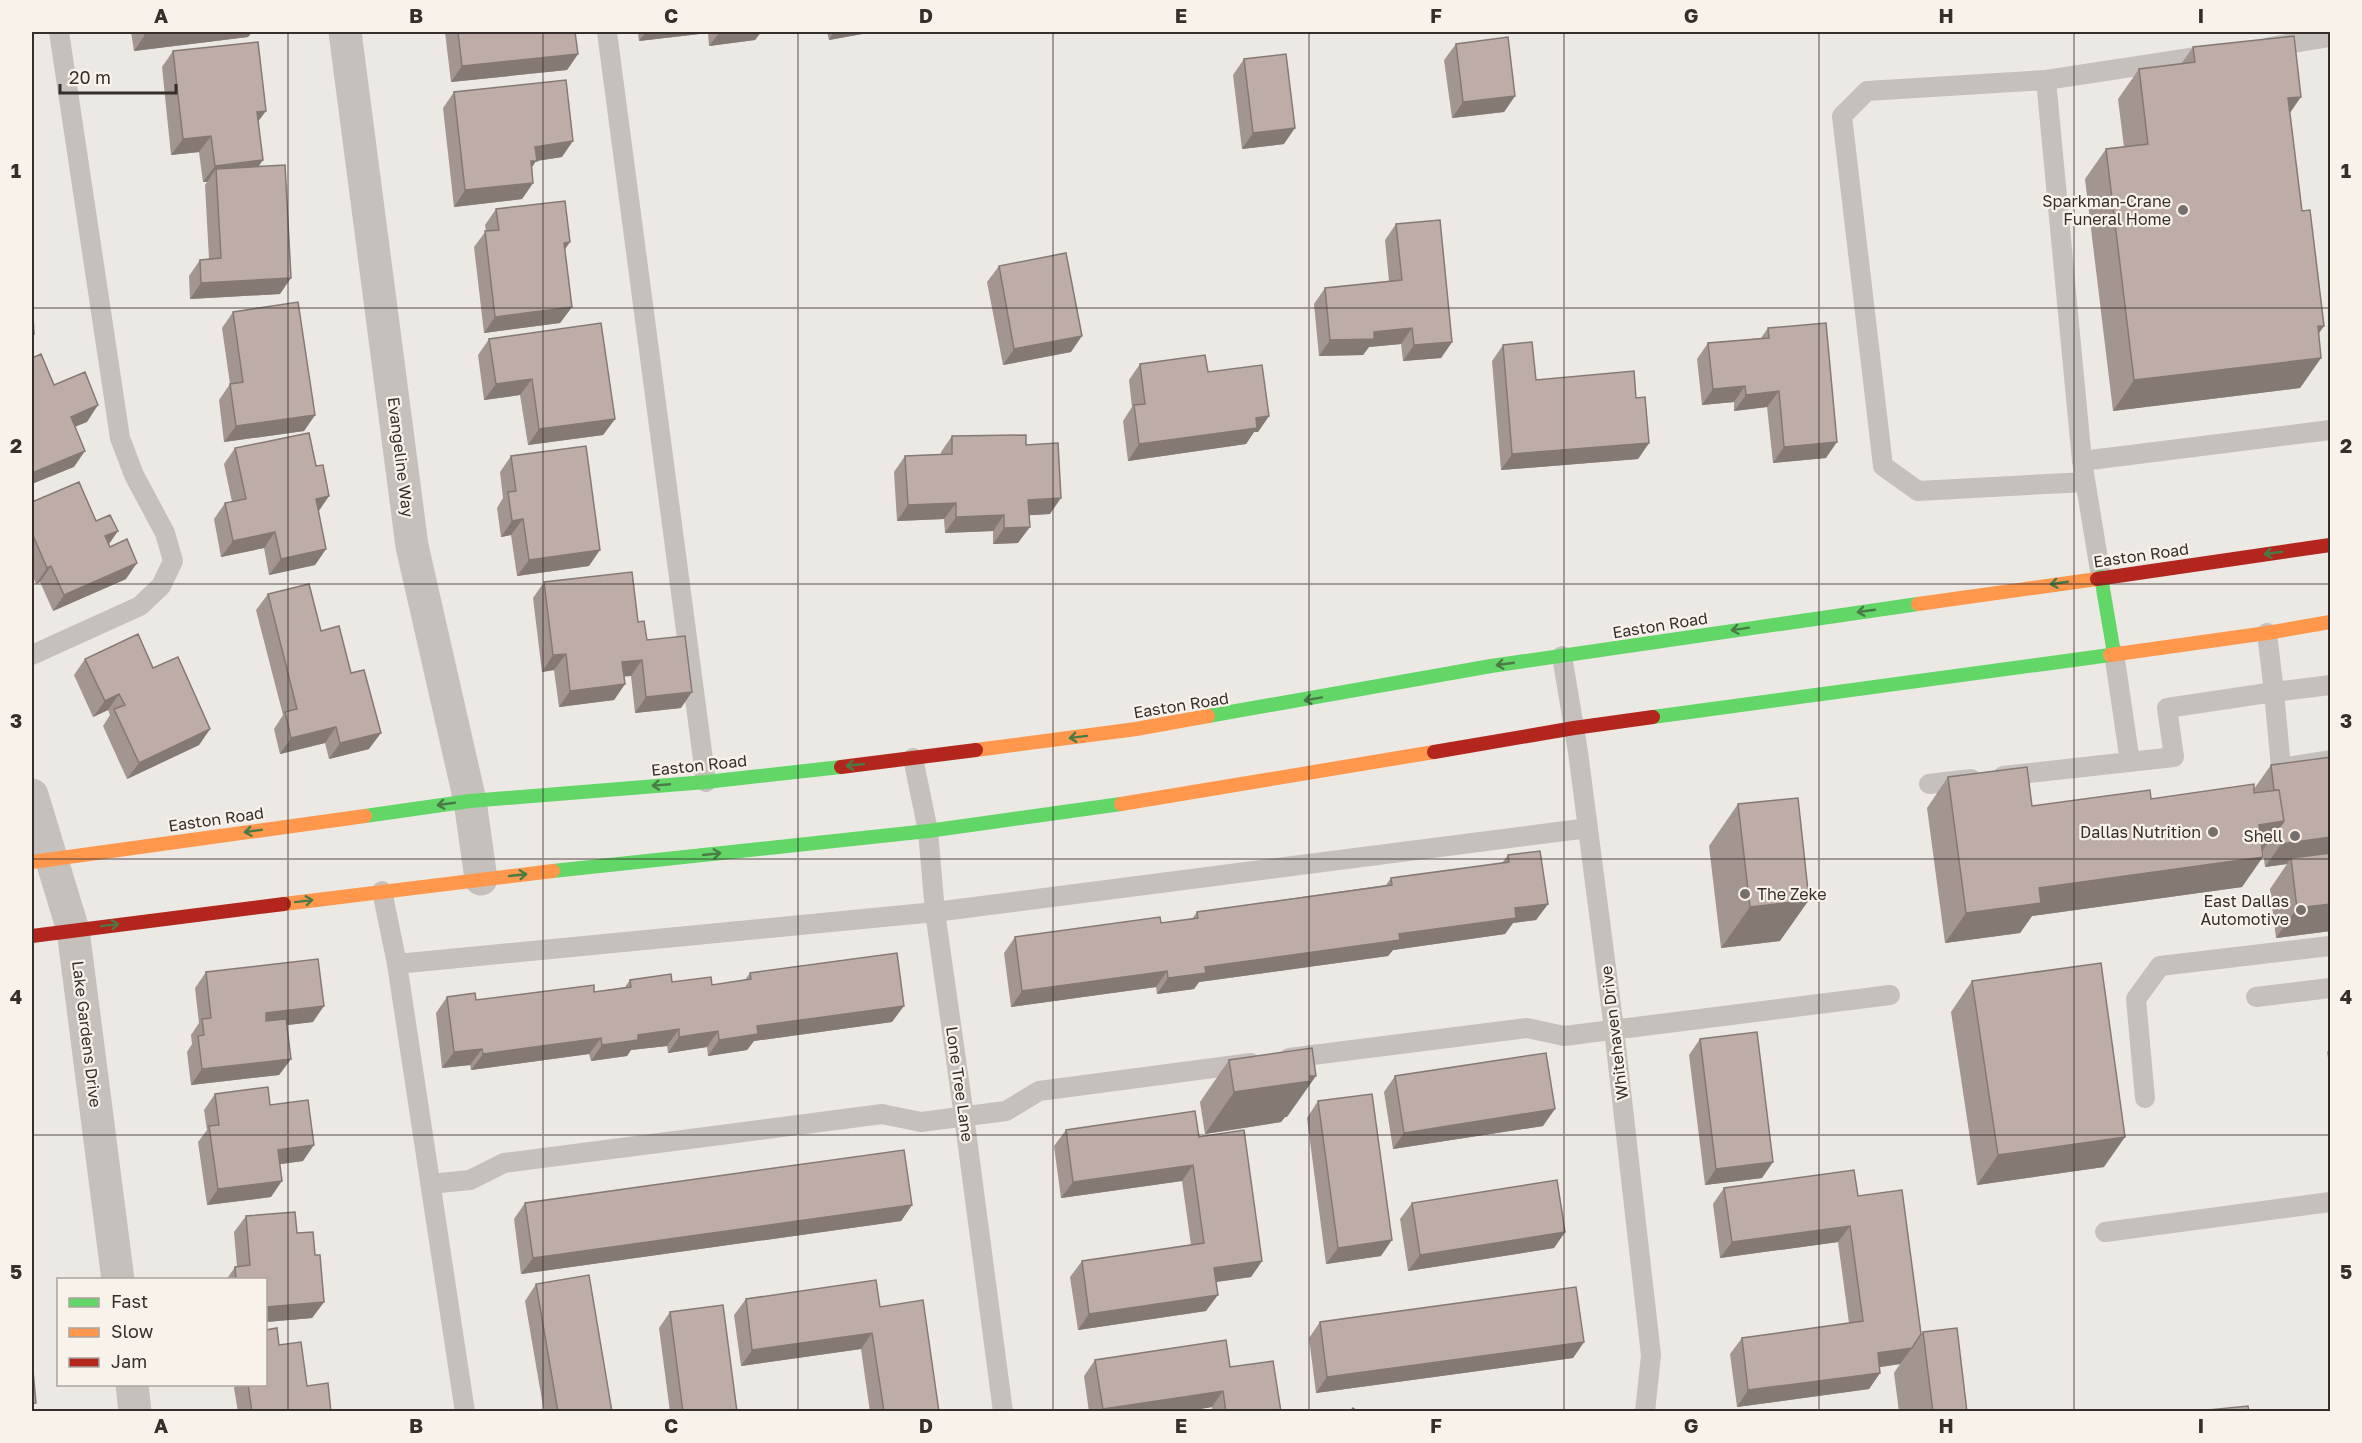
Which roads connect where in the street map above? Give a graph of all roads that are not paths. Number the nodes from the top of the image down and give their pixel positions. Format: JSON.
{"nodes":[{"id":1,"x":59,"y":32,"type":"edge"},
{"id":2,"x":345,"y":32,"type":"edge"},
{"id":3,"x":607,"y":32,"type":"edge"},
{"id":4,"x":2331,"y":37,"type":"edge"},
{"id":5,"x":2256,"y":49,"type":"edge"},
{"id":6,"x":2232,"y":52,"type":"edge"},
{"id":7,"x":2046,"y":80,"type":"junction"},
{"id":8,"x":2331,"y":430,"type":"edge"},
{"id":9,"x":2082,"y":461,"type":"junction"},
{"id":10,"x":2085,"y":482,"type":"junction"},
{"id":11,"x":2331,"y":545,"type":"edge"},
{"id":12,"x":2101,"y":577,"type":"junction"},
{"id":13,"x":2331,"y":622,"type":"edge"},
{"id":14,"x":2267,"y":633,"type":"junction"},
{"id":15,"x":2114,"y":653,"type":"junction"},
{"id":16,"x":32,"y":655,"type":"edge"},
{"id":17,"x":1562,"y":656,"type":"junction"},
{"id":18,"x":2331,"y":685,"type":"edge"},
{"id":19,"x":2274,"y":692,"type":"junction"},
{"id":20,"x":1574,"y":728,"type":"junction"},
{"id":21,"x":913,"y":758,"type":"junction"},
{"id":22,"x":2331,"y":760,"type":"edge"},
{"id":23,"x":2130,"y":762,"type":"junction"},
{"id":24,"x":706,"y":782,"type":"junction"},
{"id":25,"x":1929,"y":784,"type":"dead end"},
{"id":26,"x":32,"y":795,"type":"edge"},
{"id":27,"x":470,"y":801,"type":"junction"},
{"id":28,"x":1588,"y":828,"type":"junction"},
{"id":29,"x":928,"y":831,"type":"junction"},
{"id":30,"x":42,"y":860,"type":"edge"},
{"id":31,"x":481,"y":879,"type":"junction"},
{"id":32,"x":382,"y":891,"type":"junction"},
{"id":33,"x":935,"y":912,"type":"junction"},
{"id":34,"x":73,"y":930,"type":"junction"},
{"id":35,"x":32,"y":936,"type":"edge"},
{"id":36,"x":2331,"y":946,"type":"edge"},
{"id":37,"x":398,"y":964,"type":"junction"},
{"id":38,"x":2331,"y":988,"type":"edge"},
{"id":39,"x":1890,"y":995,"type":"dead end"},
{"id":40,"x":2256,"y":997,"type":"dead end"},
{"id":41,"x":1614,"y":1029,"type":"junction"},
{"id":42,"x":2145,"y":1098,"type":"dead end"},
{"id":43,"x":964,"y":1116,"type":"junction"},
{"id":44,"x":430,"y":1184,"type":"junction"},
{"id":45,"x":2331,"y":1202,"type":"edge"},
{"id":46,"x":2105,"y":1232,"type":"dead end"},
{"id":47,"x":118,"y":1278,"type":"edge"},
{"id":48,"x":132,"y":1386,"type":"edge"},
{"id":49,"x":135,"y":1412,"type":"edge"},
{"id":50,"x":465,"y":1412,"type":"edge"},
{"id":51,"x":1003,"y":1412,"type":"edge"},
{"id":52,"x":1645,"y":1412,"type":"edge"}],
"edges":[{"from":1,"to":16,"type":"lane"},
{"from":2,"to":27,"type":"street","name":"Evangeline Way"},
{"from":3,"to":24,"type":"lane"},
{"from":4,"to":5,"type":"lane"},
{"from":6,"to":7,"type":"lane"},
{"from":7,"to":9,"type":"lane"},
{"from":7,"to":10,"type":"lane"},
{"from":8,"to":9,"type":"lane"},
{"from":9,"to":10,"type":"lane"},
{"from":10,"to":12,"type":"lane"},
{"from":11,"to":12,"type":"main road","name":"Easton Road","one_way":true},
{"from":12,"to":15,"type":"main road"},
{"from":12,"to":17,"type":"main road","name":"Easton Road","one_way":true},
{"from":13,"to":14,"type":"main road"},
{"from":14,"to":15,"type":"main road"},
{"from":14,"to":19,"type":"lane"},
{"from":15,"to":20,"type":"main road"},
{"from":15,"to":23,"type":"lane"},
{"from":17,"to":20,"type":"lane","name":"Whitehaven Drive"},
{"from":17,"to":21,"type":"main road","name":"Easton Road","one_way":true},
{"from":18,"to":19,"type":"lane"},
{"from":19,"to":22,"type":"lane"},
{"from":19,"to":23,"type":"lane"},
{"from":20,"to":28,"type":"lane","name":"Whitehaven Drive"},
{"from":20,"to":29,"type":"main road"},
{"from":21,"to":24,"type":"main road","name":"Easton Road","one_way":true},
{"from":21,"to":29,"type":"lane","name":"Lone Tree Lane"},
{"from":23,"to":25,"type":"lane"},
{"from":24,"to":27,"type":"main road","name":"Easton Road","one_way":true},
{"from":26,"to":30,"type":"street","name":"Lake Gardens Drive"},
{"from":27,"to":30,"type":"main road","name":"Easton Road","one_way":true},
{"from":27,"to":31,"type":"street","name":"Evangeline Way"},
{"from":28,"to":33,"type":"lane"},
{"from":28,"to":41,"type":"lane","name":"Whitehaven Drive"},
{"from":31,"to":29,"type":"main road","one_way":true},
{"from":29,"to":33,"type":"lane","name":"Lone Tree Lane"},
{"from":30,"to":34,"type":"street","name":"Lake Gardens Drive"},
{"from":31,"to":32,"type":"main road"},
{"from":34,"to":32,"type":"main road","one_way":true},
{"from":32,"to":37,"type":"lane"},
{"from":33,"to":37,"type":"lane"},
{"from":33,"to":43,"type":"lane","name":"Lone Tree Lane"},
{"from":34,"to":35,"type":"main road"},
{"from":34,"to":47,"type":"street","name":"Lake Gardens Drive"},
{"from":36,"to":42,"type":"lane"},
{"from":37,"to":44,"type":"lane"},
{"from":38,"to":40,"type":"lane"},
{"from":39,"to":41,"type":"lane"},
{"from":41,"to":43,"type":"lane"},
{"from":41,"to":52,"type":"lane","name":"Whitehaven Drive"},
{"from":43,"to":44,"type":"lane"},
{"from":43,"to":51,"type":"lane","name":"Lone Tree Lane"},
{"from":44,"to":50,"type":"lane"},
{"from":45,"to":46,"type":"lane"},
{"from":48,"to":49,"type":"street"}]}
